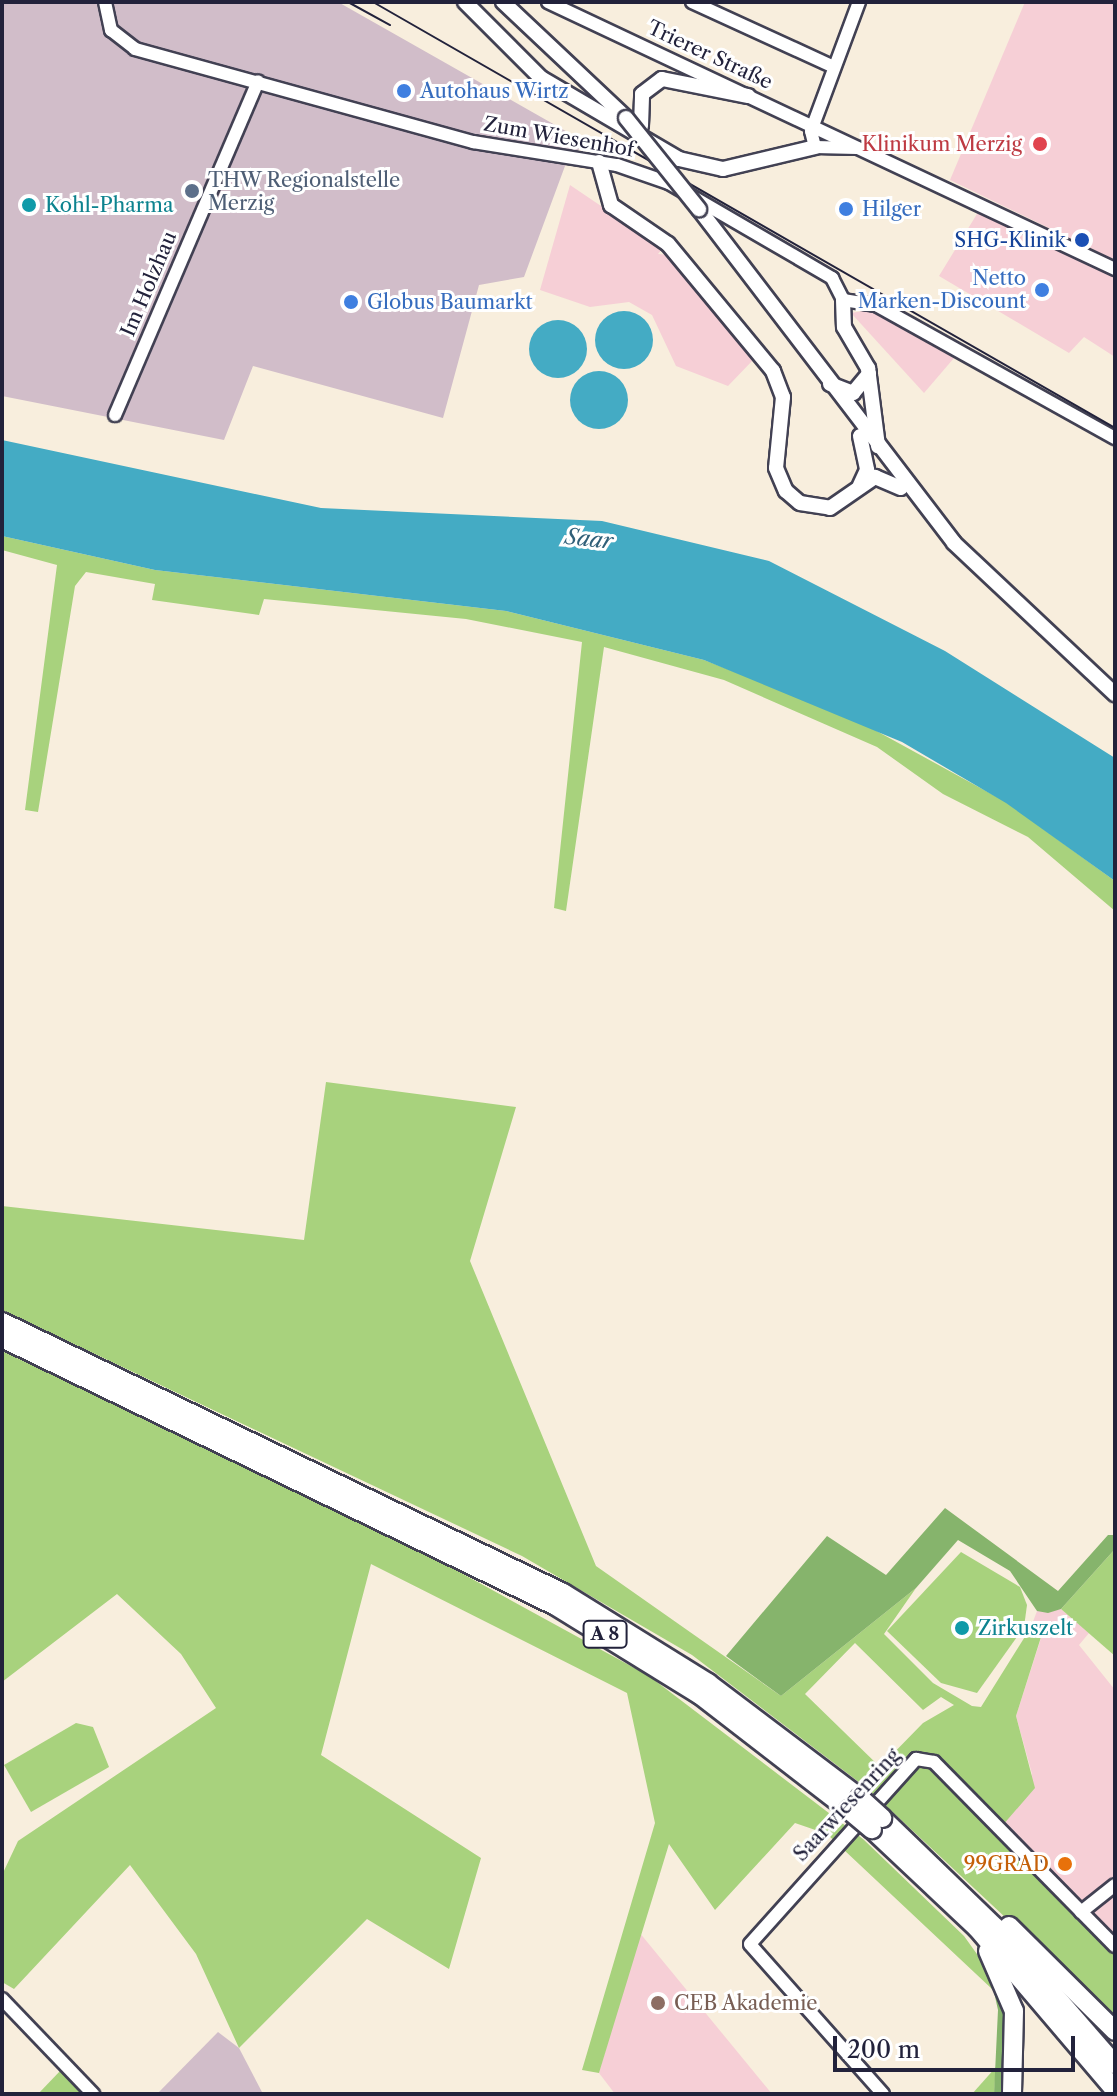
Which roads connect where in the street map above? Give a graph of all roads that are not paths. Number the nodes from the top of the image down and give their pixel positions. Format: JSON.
{"nodes":[{"id":1,"x":105,"y":2,"type":"edge"},
{"id":2,"x":465,"y":2,"type":"edge"},
{"id":3,"x":503,"y":2,"type":"edge"},
{"id":4,"x":548,"y":2,"type":"edge"},
{"id":5,"x":692,"y":2,"type":"edge"},
{"id":6,"x":859,"y":2,"type":"edge"},
{"id":7,"x":832,"y":66,"type":"junction"},
{"id":8,"x":258,"y":81,"type":"junction"},
{"id":9,"x":748,"y":96,"type":"junction"},
{"id":10,"x":812,"y":124,"type":"junction"},
{"id":11,"x":815,"y":147,"type":"junction"},
{"id":12,"x":876,"y":153,"type":"junction"},
{"id":13,"x":656,"y":154,"type":"junction"},
{"id":14,"x":599,"y":162,"type":"junction"},
{"id":15,"x":1115,"y":269,"type":"edge"},
{"id":16,"x":843,"y":300,"type":"junction"},
{"id":17,"x":869,"y":374,"type":"junction"},
{"id":18,"x":828,"y":383,"type":"junction"},
{"id":19,"x":115,"y":415,"type":"dead end"},
{"id":20,"x":852,"y":417,"type":"junction"},
{"id":21,"x":1115,"y":438,"type":"edge"},
{"id":22,"x":880,"y":454,"type":"junction"},
{"id":23,"x":859,"y":487,"type":"junction"},
{"id":24,"x":912,"y":494,"type":"junction"},
{"id":25,"x":1115,"y":694,"type":"edge"},
{"id":26,"x":2,"y":1322,"type":"edge"},
{"id":27,"x":2,"y":1338,"type":"edge"},
{"id":28,"x":368,"y":1503,"type":"junction"},
{"id":29,"x":877,"y":1823,"type":"junction"},
{"id":30,"x":945,"y":1877,"type":"junction"},
{"id":31,"x":1115,"y":1885,"type":"edge"},
{"id":32,"x":959,"y":1909,"type":"junction"},
{"id":33,"x":1081,"y":1912,"type":"junction"},
{"id":34,"x":1115,"y":1946,"type":"edge"},
{"id":35,"x":2,"y":1999,"type":"edge"},
{"id":36,"x":1115,"y":2031,"type":"edge"},
{"id":37,"x":1115,"y":2065,"type":"edge"},
{"id":38,"x":1115,"y":2090,"type":"edge"},
{"id":39,"x":93,"y":2094,"type":"edge"},
{"id":40,"x":883,"y":2094,"type":"edge"},
{"id":41,"x":1012,"y":2094,"type":"edge"}],
"edges":[{"from":1,"to":8,"type":"street","name":"Zum Wiesenhof"},
{"from":2,"to":11,"type":"main road"},
{"from":3,"to":13,"type":"main road","bridge":true},
{"from":4,"to":9,"type":"street","name":"Trierer Straße"},
{"from":5,"to":7,"type":"street","name":"Trierer Straße"},
{"from":6,"to":7,"type":"street"},
{"from":7,"to":10,"type":"street"},
{"from":8,"to":14,"type":"street","name":"Zum Wiesenhof"},
{"from":8,"to":19,"type":"street","name":"Im Holzhau"},
{"from":9,"to":10,"type":"street","name":"Trierer Straße"},
{"from":9,"to":13,"type":"main road","bridge":true},
{"from":10,"to":11,"type":"street"},
{"from":10,"to":12,"type":"street","name":"Trierer Straße"},
{"from":11,"to":12,"type":"street","name":"Trierer Straße"},
{"from":12,"to":15,"type":"street","name":"Trierer Straße"},
{"from":13,"to":18,"type":"main road","bridge":true},
{"from":14,"to":16,"type":"street","name":"Zum Wiesenhof"},
{"from":14,"to":23,"type":"main road"},
{"from":16,"to":17,"type":"main road"},
{"from":16,"to":21,"type":"street"},
{"from":17,"to":18,"type":"main road"},
{"from":17,"to":22,"type":"main road"},
{"from":18,"to":20,"type":"main road"},
{"from":20,"to":22,"type":"main road"},
{"from":20,"to":23,"type":"main road"},
{"from":22,"to":24,"type":"main road"},
{"from":23,"to":24,"type":"main road"},
{"from":24,"to":25,"type":"main road"},
{"from":26,"to":28,"type":"highway","number":"A 8"},
{"from":27,"to":28,"type":"highway","number":"A 8"},
{"from":28,"to":29,"type":"highway","number":"A 8","bridge":true},
{"from":29,"to":30,"type":"highway","number":"A 8"},
{"from":29,"to":32,"type":"highway","number":"A 8"},
{"from":30,"to":36,"type":"highway"},
{"from":30,"to":37,"type":"highway","number":"A 8"},
{"from":31,"to":33,"type":"street"},
{"from":32,"to":38,"type":"highway","number":"A 8"},
{"from":32,"to":41,"type":"highway"},
{"from":33,"to":34,"type":"street","name":"Saarwiesenring"},
{"from":33,"to":40,"type":"street","name":"Saarwiesenring"},
{"from":35,"to":39,"type":"street"}]}
